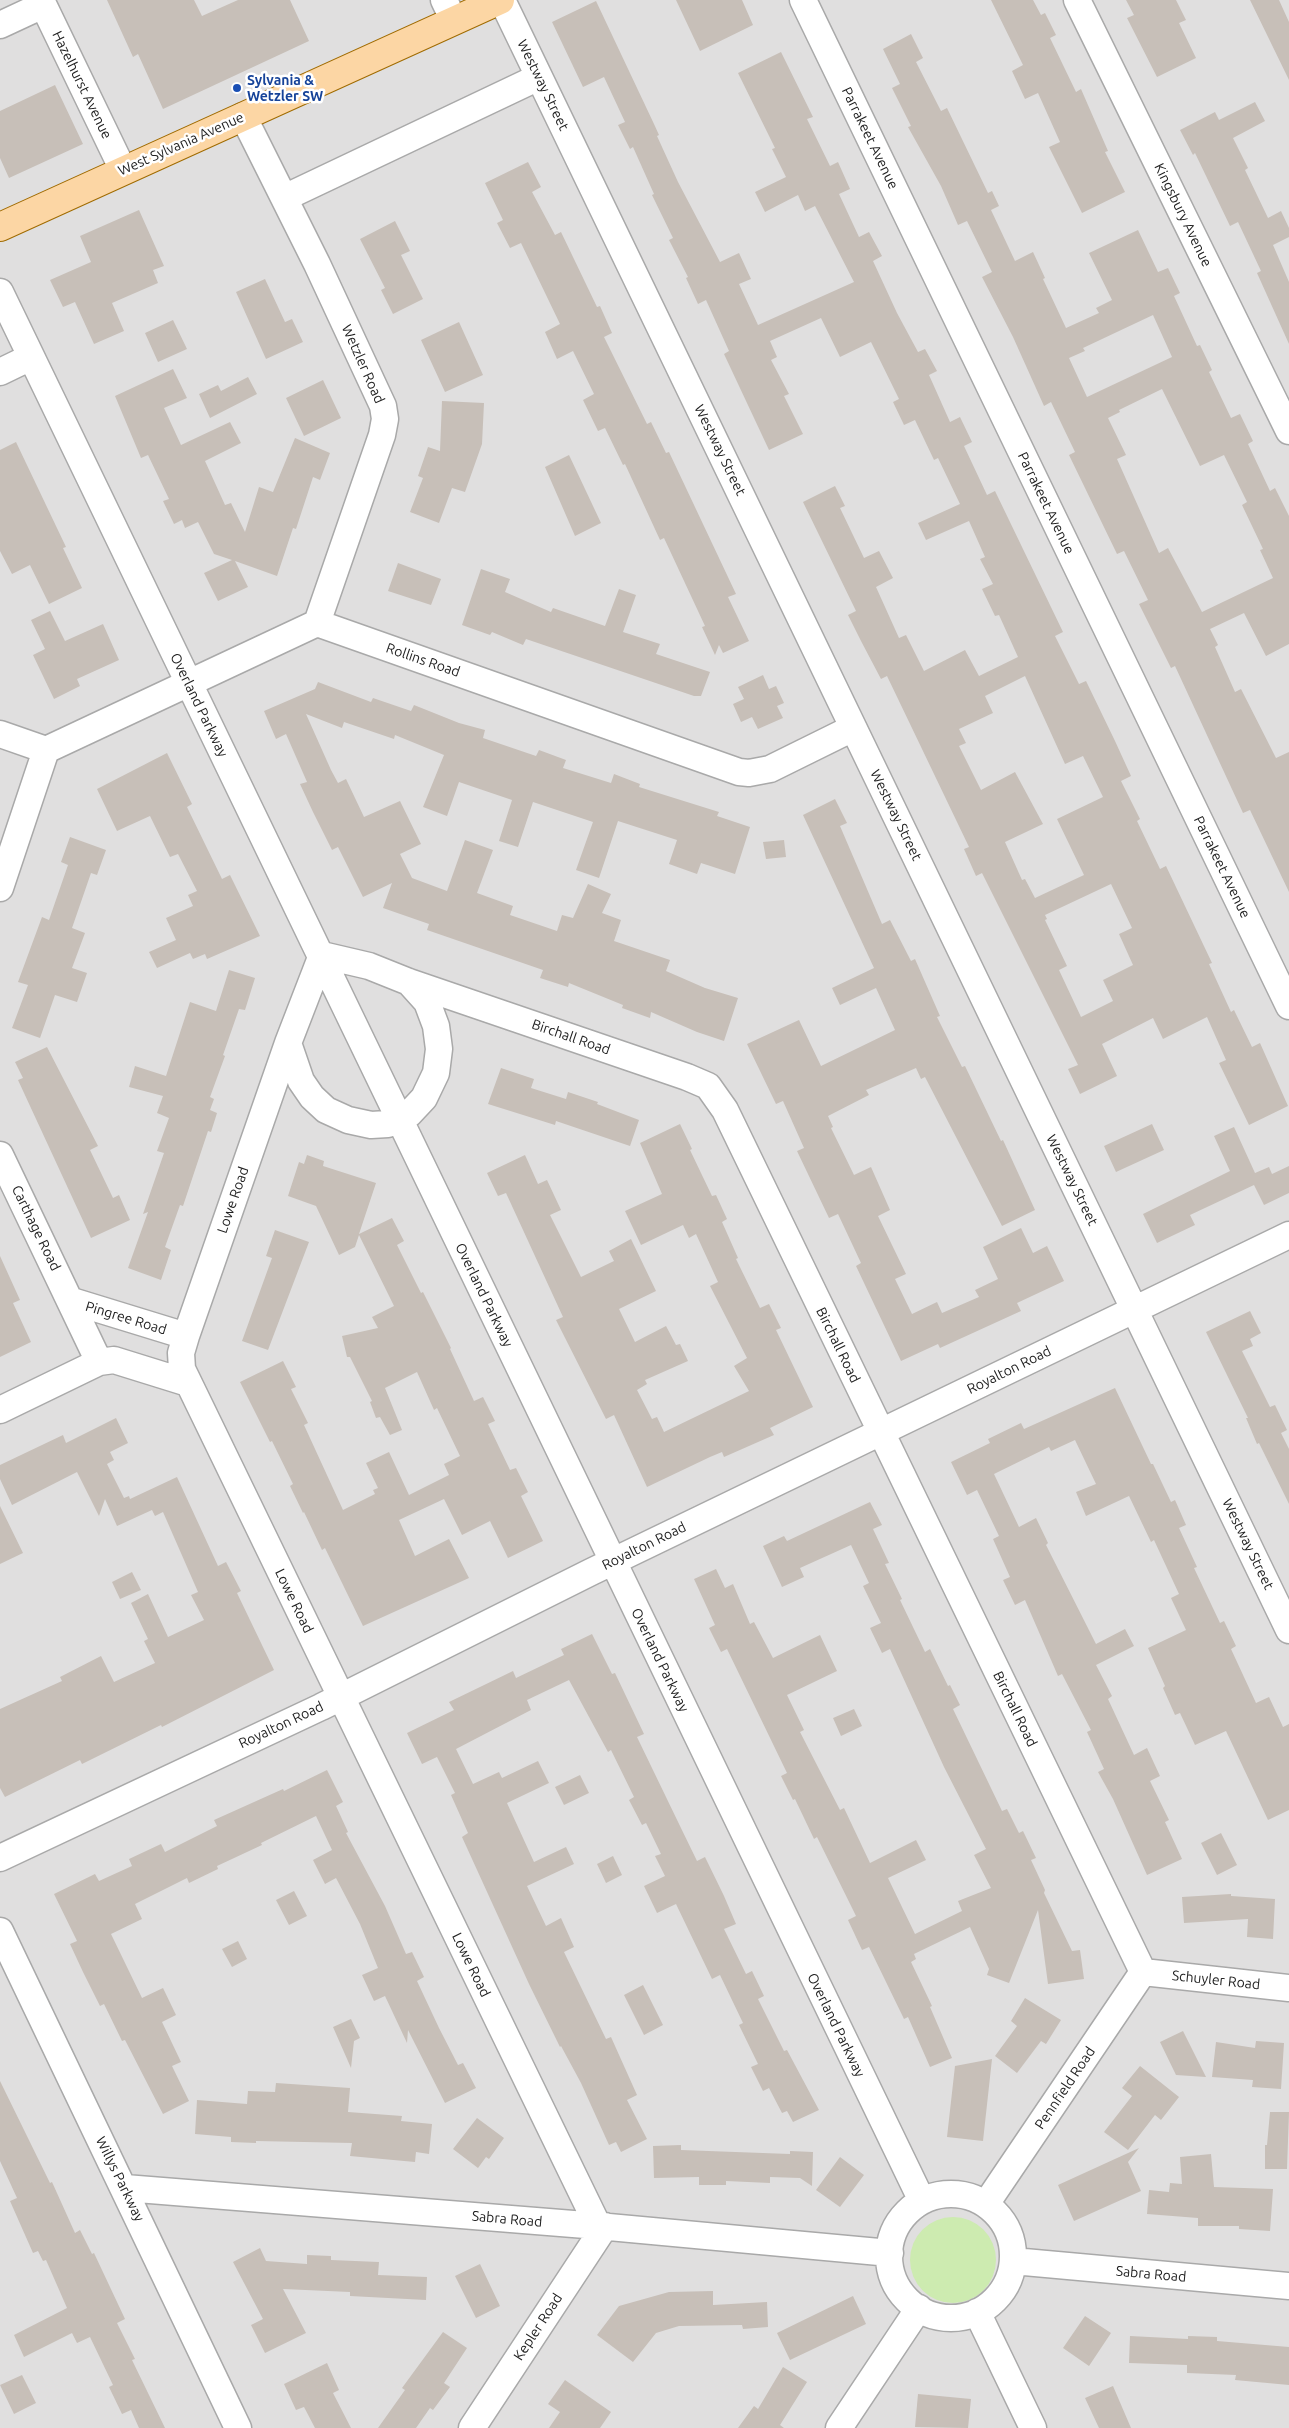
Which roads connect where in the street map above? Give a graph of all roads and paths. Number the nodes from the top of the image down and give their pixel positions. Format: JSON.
{"nodes":[{"id":1,"x":501,"y":0,"type":"edge"},
{"id":2,"x":803,"y":0,"type":"edge"},
{"id":3,"x":1077,"y":0,"type":"edge"},
{"id":4,"x":42,"y":2,"type":"edge"},
{"id":5,"x":449,"y":10,"type":"edge"},
{"id":6,"x":0,"y":25,"type":"edge"},
{"id":7,"x":539,"y":77,"type":"junction"},
{"id":8,"x":243,"y":116,"type":"junction"},
{"id":9,"x":123,"y":170,"type":"junction"},
{"id":10,"x":284,"y":198,"type":"junction"},
{"id":11,"x":0,"y":227,"type":"edge"},
{"id":12,"x":0,"y":292,"type":"edge"},
{"id":13,"x":31,"y":357,"type":"junction"},
{"id":14,"x":0,"y":372,"type":"edge"},
{"id":15,"x":1289,"y":430,"type":"edge"},
{"id":16,"x":317,"y":623,"type":"junction"},
{"id":17,"x":188,"y":683,"type":"junction"},
{"id":18,"x":854,"y":728,"type":"junction"},
{"id":19,"x":0,"y":734,"type":"edge"},
{"id":20,"x":46,"y":750,"type":"junction"},
{"id":21,"x":0,"y":888,"type":"edge"},
{"id":22,"x":322,"y":955,"type":"junction"},
{"id":23,"x":409,"y":982,"type":"junction"},
{"id":24,"x":1289,"y":1006,"type":"edge"},
{"id":25,"x":288,"y":1043,"type":"junction"},
{"id":26,"x":399,"y":1118,"type":"junction"},
{"id":27,"x":0,"y":1156,"type":"edge"},
{"id":28,"x":1289,"y":1235,"type":"edge"},
{"id":29,"x":72,"y":1301,"type":"junction"},
{"id":30,"x":1134,"y":1310,"type":"junction"},
{"id":31,"x":186,"y":1336,"type":"junction"},
{"id":32,"x":99,"y":1362,"type":"junction"},
{"id":33,"x":188,"y":1383,"type":"junction"},
{"id":34,"x":0,"y":1410,"type":"edge"},
{"id":35,"x":880,"y":1432,"type":"junction"},
{"id":36,"x":612,"y":1562,"type":"junction"},
{"id":37,"x":1289,"y":1630,"type":"edge"},
{"id":38,"x":340,"y":1697,"type":"junction"},
{"id":39,"x":0,"y":1858,"type":"edge"},
{"id":40,"x":0,"y":1931,"type":"edge"},
{"id":41,"x":1143,"y":1972,"type":"junction"},
{"id":42,"x":1289,"y":1988,"type":"edge"},
{"id":43,"x":124,"y":2188,"type":"junction"},
{"id":44,"x":922,"y":2201,"type":"junction"},
{"id":45,"x":986,"y":2204,"type":"junction"},
{"id":46,"x":602,"y":2226,"type":"junction"},
{"id":47,"x":890,"y":2253,"type":"junction"},
{"id":48,"x":1013,"y":2261,"type":"junction"},
{"id":49,"x":1289,"y":2286,"type":"edge"},
{"id":50,"x":919,"y":2308,"type":"junction"},
{"id":51,"x":977,"y":2312,"type":"junction"},
{"id":52,"x":238,"y":2428,"type":"edge"},
{"id":53,"x":472,"y":2428,"type":"edge"},
{"id":54,"x":839,"y":2428,"type":"edge"},
{"id":55,"x":1033,"y":2428,"type":"edge"}],
"edges":[{"from":1,"to":5,"type":"main road","name":"West Sylvania Avenue"},
{"from":1,"to":7,"type":"street","name":"Westway Street"},
{"from":2,"to":24,"type":"street","name":"Parrakeet Avenue"},
{"from":3,"to":15,"type":"street","name":"Kingsbury Avenue"},
{"from":4,"to":6,"type":"street"},
{"from":4,"to":9,"type":"street","name":"Hazelhurst Avenue"},
{"from":5,"to":8,"type":"main road","name":"West Sylvania Avenue"},
{"from":7,"to":10,"type":"street"},
{"from":7,"to":18,"type":"street","name":"Westway Street"},
{"from":8,"to":9,"type":"main road","name":"West Sylvania Avenue"},
{"from":8,"to":10,"type":"street","name":"Wetzler Road"},
{"from":9,"to":11,"type":"main road","name":"West Sylvania Avenue"},
{"from":10,"to":16,"type":"street","name":"Wetzler Road"},
{"from":12,"to":13,"type":"street","name":"Overland Parkway"},
{"from":13,"to":14,"type":"street"},
{"from":13,"to":17,"type":"street","name":"Overland Parkway"},
{"from":16,"to":17,"type":"street"},
{"from":16,"to":18,"type":"street","name":"Rollins Road"},
{"from":17,"to":20,"type":"street"},
{"from":17,"to":22,"type":"street","name":"Overland Parkway"},
{"from":18,"to":30,"type":"street","name":"Westway Street"},
{"from":19,"to":20,"type":"street"},
{"from":20,"to":21,"type":"street"},
{"from":22,"to":23,"type":"street","name":"Birchall Road"},
{"from":22,"to":25,"type":"street","name":"Lowe Road"},
{"from":22,"to":26,"type":"street","name":"Overland Parkway"},
{"from":23,"to":26,"type":"street"},
{"from":23,"to":35,"type":"street","name":"Birchall Road"},
{"from":25,"to":26,"type":"street"},
{"from":25,"to":31,"type":"street","name":"Lowe Road"},
{"from":26,"to":36,"type":"street","name":"Overland Parkway"},
{"from":27,"to":29,"type":"street","name":"Carthage Road"},
{"from":28,"to":30,"type":"street","name":"Royalton Road"},
{"from":29,"to":31,"type":"street","name":"Pingree Road"},
{"from":29,"to":32,"type":"street","name":"Pingree Road"},
{"from":30,"to":35,"type":"street","name":"Royalton Road"},
{"from":30,"to":37,"type":"street","name":"Westway Street"},
{"from":31,"to":33,"type":"street","name":"Lowe Road"},
{"from":32,"to":33,"type":"street"},
{"from":32,"to":34,"type":"street"},
{"from":33,"to":38,"type":"street","name":"Lowe Road"},
{"from":35,"to":36,"type":"street","name":"Royalton Road"},
{"from":35,"to":41,"type":"street","name":"Birchall Road"},
{"from":36,"to":38,"type":"street","name":"Royalton Road"},
{"from":36,"to":44,"type":"street","name":"Overland Parkway"},
{"from":38,"to":39,"type":"street","name":"Royalton Road"},
{"from":38,"to":46,"type":"street","name":"Lowe Road"},
{"from":40,"to":43,"type":"street","name":"Willys Parkway"},
{"from":41,"to":42,"type":"street","name":"Schuyler Road"},
{"from":41,"to":45,"type":"street","name":"Pennfield Road"},
{"from":43,"to":46,"type":"street","name":"Sabra Road"},
{"from":43,"to":52,"type":"street","name":"Willys Parkway"},
{"from":44,"to":45,"type":"street"},
{"from":44,"to":47,"type":"street"},
{"from":45,"to":48,"type":"street"},
{"from":46,"to":47,"type":"street","name":"Sabra Road"},
{"from":46,"to":53,"type":"street","name":"Kepler Road"},
{"from":47,"to":50,"type":"street"},
{"from":48,"to":49,"type":"street","name":"Sabra Road"},
{"from":48,"to":51,"type":"street"},
{"from":50,"to":51,"type":"street"},
{"from":50,"to":54,"type":"street"},
{"from":51,"to":55,"type":"street"}]}
